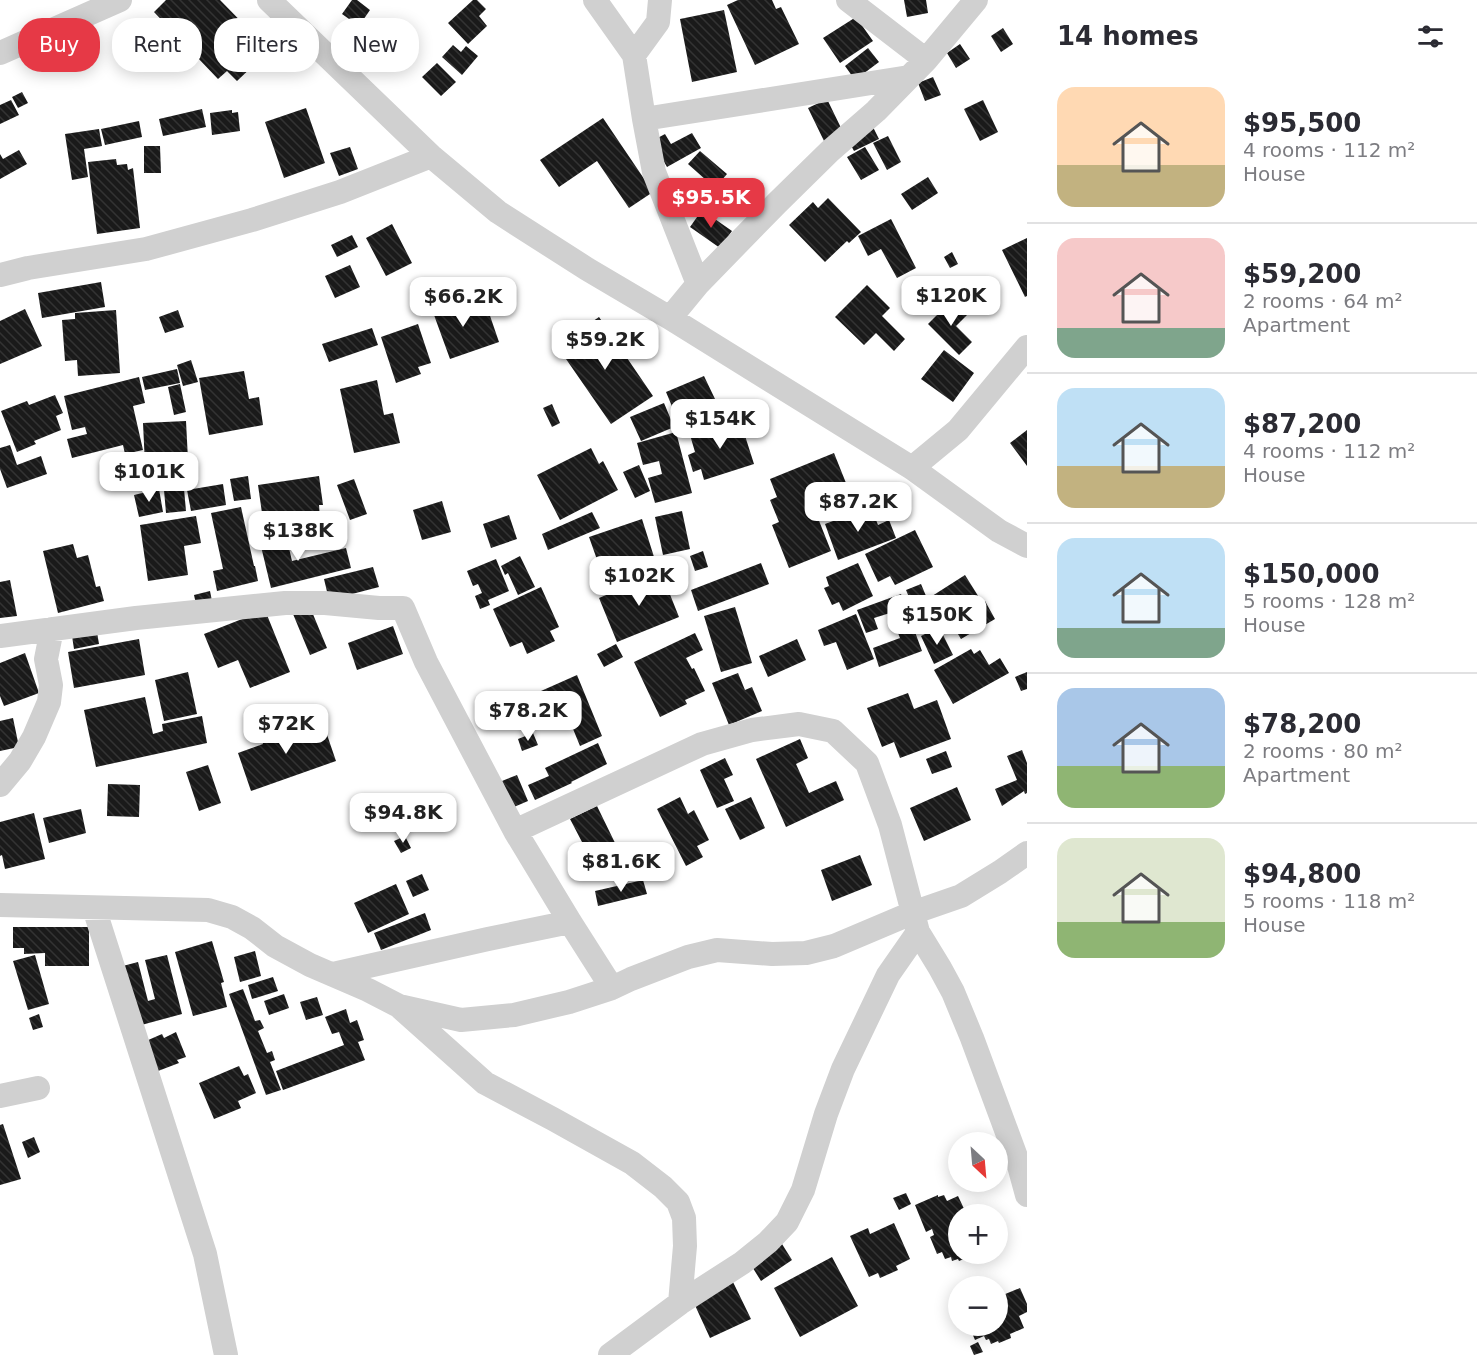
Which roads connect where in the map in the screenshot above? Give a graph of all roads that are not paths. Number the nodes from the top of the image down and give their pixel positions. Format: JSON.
{"nodes":[{"id":1,"x":120,"y":0,"type":"edge"},
{"id":2,"x":269,"y":0,"type":"edge"},
{"id":3,"x":595,"y":0,"type":"edge"},
{"id":4,"x":660,"y":0,"type":"edge"},
{"id":5,"x":848,"y":0,"type":"edge"},
{"id":6,"x":976,"y":0,"type":"edge"},
{"id":7,"x":0,"y":53,"type":"edge"},
{"id":8,"x":634,"y":55,"type":"junction"},
{"id":9,"x":926,"y":60,"type":"junction"},
{"id":10,"x":909,"y":77,"type":"junction"},
{"id":11,"x":644,"y":119,"type":"junction"},
{"id":12,"x":431,"y":156,"type":"junction"},
{"id":13,"x":0,"y":275,"type":"edge"},
{"id":14,"x":698,"y":284,"type":"junction"},
{"id":15,"x":670,"y":318,"type":"junction"},
{"id":16,"x":1027,"y":348,"type":"edge"},
{"id":17,"x":912,"y":468,"type":"junction"},
{"id":18,"x":1027,"y":546,"type":"edge"},
{"id":19,"x":52,"y":629,"type":"junction"},
{"id":20,"x":0,"y":636,"type":"edge"},
{"id":21,"x":0,"y":785,"type":"edge"},
{"id":22,"x":515,"y":831,"type":"junction"},
{"id":23,"x":1027,"y":853,"type":"edge"},
{"id":24,"x":0,"y":905,"type":"edge"},
{"id":25,"x":94,"y":908,"type":"junction"},
{"id":26,"x":570,"y":922,"type":"junction"},
{"id":27,"x":915,"y":922,"type":"junction"},
{"id":28,"x":333,"y":974,"type":"junction"},
{"id":29,"x":612,"y":988,"type":"junction"},
{"id":30,"x":399,"y":1006,"type":"junction"},
{"id":31,"x":38,"y":1088,"type":"dead end"},
{"id":32,"x":0,"y":1096,"type":"edge"},
{"id":33,"x":1027,"y":1196,"type":"edge"},
{"id":34,"x":680,"y":1303,"type":"junction"},
{"id":35,"x":226,"y":1355,"type":"edge"},
{"id":36,"x":610,"y":1355,"type":"edge"}],
"edges":[{"from":1,"to":7,"type":"street"},
{"from":2,"to":12,"type":"street"},
{"from":3,"to":8,"type":"street"},
{"from":4,"to":8,"type":"street"},
{"from":5,"to":9,"type":"street"},
{"from":6,"to":9,"type":"street"},
{"from":8,"to":11,"type":"street"},
{"from":9,"to":10,"type":"street"},
{"from":10,"to":11,"type":"street"},
{"from":10,"to":14,"type":"street"},
{"from":11,"to":14,"type":"street"},
{"from":12,"to":13,"type":"street"},
{"from":12,"to":15,"type":"street"},
{"from":14,"to":15,"type":"street"},
{"from":15,"to":17,"type":"street"},
{"from":16,"to":17,"type":"street"},
{"from":17,"to":18,"type":"street"},
{"from":19,"to":20,"type":"street"},
{"from":19,"to":21,"type":"street"},
{"from":19,"to":22,"type":"street"},
{"from":22,"to":26,"type":"street"},
{"from":22,"to":27,"type":"street"},
{"from":23,"to":27,"type":"street"},
{"from":24,"to":25,"type":"street"},
{"from":25,"to":28,"type":"street"},
{"from":25,"to":35,"type":"street"},
{"from":26,"to":28,"type":"street"},
{"from":26,"to":29,"type":"street"},
{"from":27,"to":29,"type":"street"},
{"from":27,"to":33,"type":"street"},
{"from":27,"to":34,"type":"street"},
{"from":28,"to":30,"type":"street"},
{"from":29,"to":30,"type":"street"},
{"from":30,"to":34,"type":"street"},
{"from":31,"to":32,"type":"street"},
{"from":34,"to":36,"type":"street"}]}
